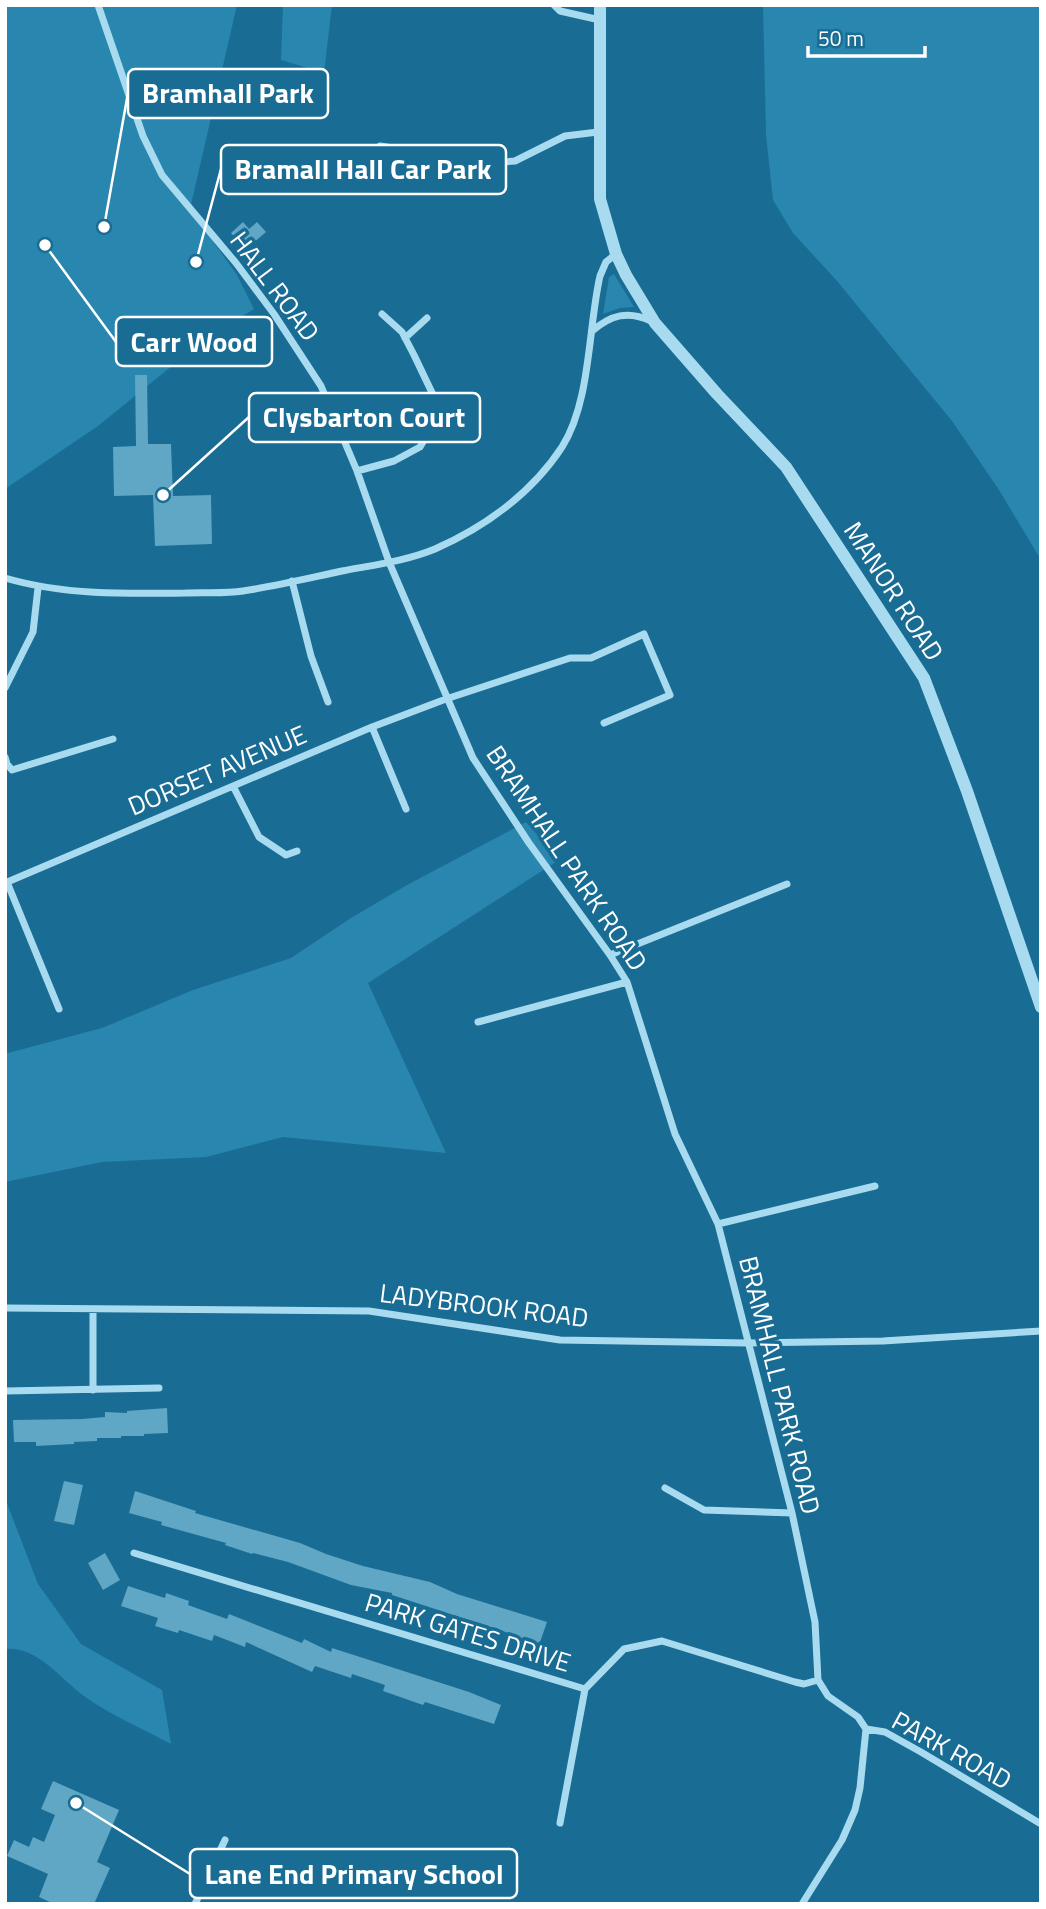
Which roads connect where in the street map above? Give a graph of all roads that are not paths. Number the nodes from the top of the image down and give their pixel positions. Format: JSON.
{"nodes":[{"id":1,"x":98,"y":5,"type":"edge"},
{"id":2,"x":554,"y":5,"type":"edge"},
{"id":3,"x":600,"y":5,"type":"edge"},
{"id":4,"x":600,"y":20,"type":"junction"},
{"id":5,"x":598,"y":132,"type":"junction"},
{"id":6,"x":380,"y":146,"type":"dead end"},
{"id":7,"x":616,"y":254,"type":"junction"},
{"id":8,"x":382,"y":314,"type":"dead end"},
{"id":9,"x":427,"y":318,"type":"dead end"},
{"id":10,"x":655,"y":323,"type":"junction"},
{"id":11,"x":592,"y":331,"type":"junction"},
{"id":12,"x":405,"y":338,"type":"junction"},
{"id":13,"x":459,"y":396,"type":"dead end"},
{"id":14,"x":436,"y":401,"type":"junction"},
{"id":15,"x":357,"y":471,"type":"junction"},
{"id":16,"x":389,"y":562,"type":"junction"},
{"id":17,"x":5,"y":578,"type":"edge"},
{"id":18,"x":292,"y":581,"type":"junction"},
{"id":19,"x":38,"y":588,"type":"junction"},
{"id":20,"x":5,"y":688,"type":"edge"},
{"id":21,"x":446,"y":699,"type":"junction"},
{"id":22,"x":328,"y":702,"type":"dead end"},
{"id":23,"x":604,"y":723,"type":"dead end"},
{"id":24,"x":372,"y":727,"type":"junction"},
{"id":25,"x":113,"y":738,"type":"dead end"},
{"id":26,"x":5,"y":757,"type":"edge"},
{"id":27,"x":233,"y":786,"type":"junction"},
{"id":28,"x":406,"y":809,"type":"dead end"},
{"id":29,"x":297,"y":851,"type":"dead end"},
{"id":30,"x":6,"y":882,"type":"edge"},
{"id":31,"x":787,"y":884,"type":"dead end"},
{"id":32,"x":610,"y":955,"type":"junction"},
{"id":33,"x":627,"y":982,"type":"junction"},
{"id":34,"x":1041,"y":1007,"type":"edge"},
{"id":35,"x":59,"y":1009,"type":"dead end"},
{"id":36,"x":478,"y":1021,"type":"dead end"},
{"id":37,"x":875,"y":1186,"type":"dead end"},
{"id":38,"x":718,"y":1224,"type":"junction"},
{"id":39,"x":5,"y":1308,"type":"edge"},
{"id":40,"x":93,"y":1309,"type":"junction"},
{"id":41,"x":1041,"y":1331,"type":"edge"},
{"id":42,"x":748,"y":1343,"type":"junction"},
{"id":43,"x":159,"y":1388,"type":"dead end"},
{"id":44,"x":93,"y":1390,"type":"junction"},
{"id":45,"x":5,"y":1391,"type":"edge"},
{"id":46,"x":665,"y":1488,"type":"dead end"},
{"id":47,"x":792,"y":1513,"type":"junction"},
{"id":48,"x":134,"y":1553,"type":"dead end"},
{"id":49,"x":818,"y":1680,"type":"junction"},
{"id":50,"x":585,"y":1689,"type":"junction"},
{"id":51,"x":866,"y":1729,"type":"junction"},
{"id":52,"x":560,"y":1823,"type":"dead end"},
{"id":53,"x":1041,"y":1824,"type":"edge"},
{"id":54,"x":225,"y":1839,"type":"dead end"},
{"id":55,"x":195,"y":1904,"type":"edge"},
{"id":56,"x":802,"y":1904,"type":"edge"}],
"edges":[{"from":1,"to":15,"type":"street","name":"HALL ROAD"},
{"from":2,"to":4,"type":"street"},
{"from":3,"to":4,"type":"street","name":"MANOR ROAD"},
{"from":4,"to":5,"type":"street","name":"MANOR ROAD"},
{"from":5,"to":6,"type":"street"},
{"from":5,"to":7,"type":"street","name":"MANOR ROAD"},
{"from":7,"to":10,"type":"street","name":"MANOR ROAD"},
{"from":7,"to":11,"type":"street"},
{"from":8,"to":12,"type":"street"},
{"from":9,"to":12,"type":"street"},
{"from":10,"to":11,"type":"street"},
{"from":10,"to":34,"type":"street","name":"MANOR ROAD"},
{"from":11,"to":16,"type":"street"},
{"from":12,"to":14,"type":"street"},
{"from":13,"to":14,"type":"street"},
{"from":14,"to":15,"type":"street"},
{"from":15,"to":16,"type":"street","name":"HALL ROAD"},
{"from":16,"to":18,"type":"street"},
{"from":16,"to":21,"type":"street","name":"BRAMHALL PARK ROAD"},
{"from":17,"to":19,"type":"street"},
{"from":18,"to":19,"type":"street"},
{"from":18,"to":22,"type":"street"},
{"from":19,"to":20,"type":"street"},
{"from":21,"to":23,"type":"street","name":"DORSET AVENUE"},
{"from":21,"to":24,"type":"street","name":"DORSET AVENUE"},
{"from":21,"to":32,"type":"street","name":"BRAMHALL PARK ROAD"},
{"from":24,"to":27,"type":"street","name":"DORSET AVENUE"},
{"from":24,"to":28,"type":"street"},
{"from":25,"to":26,"type":"street"},
{"from":27,"to":29,"type":"street"},
{"from":27,"to":30,"type":"street","name":"DORSET AVENUE"},
{"from":30,"to":35,"type":"street"},
{"from":31,"to":32,"type":"street"},
{"from":32,"to":33,"type":"street","name":"BRAMHALL PARK ROAD"},
{"from":33,"to":36,"type":"street"},
{"from":33,"to":38,"type":"street","name":"BRAMHALL PARK ROAD"},
{"from":37,"to":38,"type":"street"},
{"from":38,"to":42,"type":"street","name":"BRAMHALL PARK ROAD"},
{"from":39,"to":40,"type":"street","name":"LADYBROOK ROAD"},
{"from":40,"to":42,"type":"street","name":"LADYBROOK ROAD"},
{"from":40,"to":44,"type":"street"},
{"from":41,"to":42,"type":"street","name":"LADYBROOK ROAD"},
{"from":42,"to":47,"type":"street","name":"BRAMHALL PARK ROAD"},
{"from":43,"to":44,"type":"street"},
{"from":44,"to":45,"type":"street"},
{"from":46,"to":47,"type":"street"},
{"from":47,"to":49,"type":"street","name":"BRAMHALL PARK ROAD"},
{"from":48,"to":50,"type":"street","name":"PARK GATES DRIVE"},
{"from":49,"to":50,"type":"street","name":"PARK GATES DRIVE"},
{"from":49,"to":51,"type":"street","name":"PARK ROAD"},
{"from":50,"to":52,"type":"street"},
{"from":51,"to":53,"type":"street","name":"PARK ROAD"},
{"from":51,"to":56,"type":"street"},
{"from":54,"to":55,"type":"street"}]}
